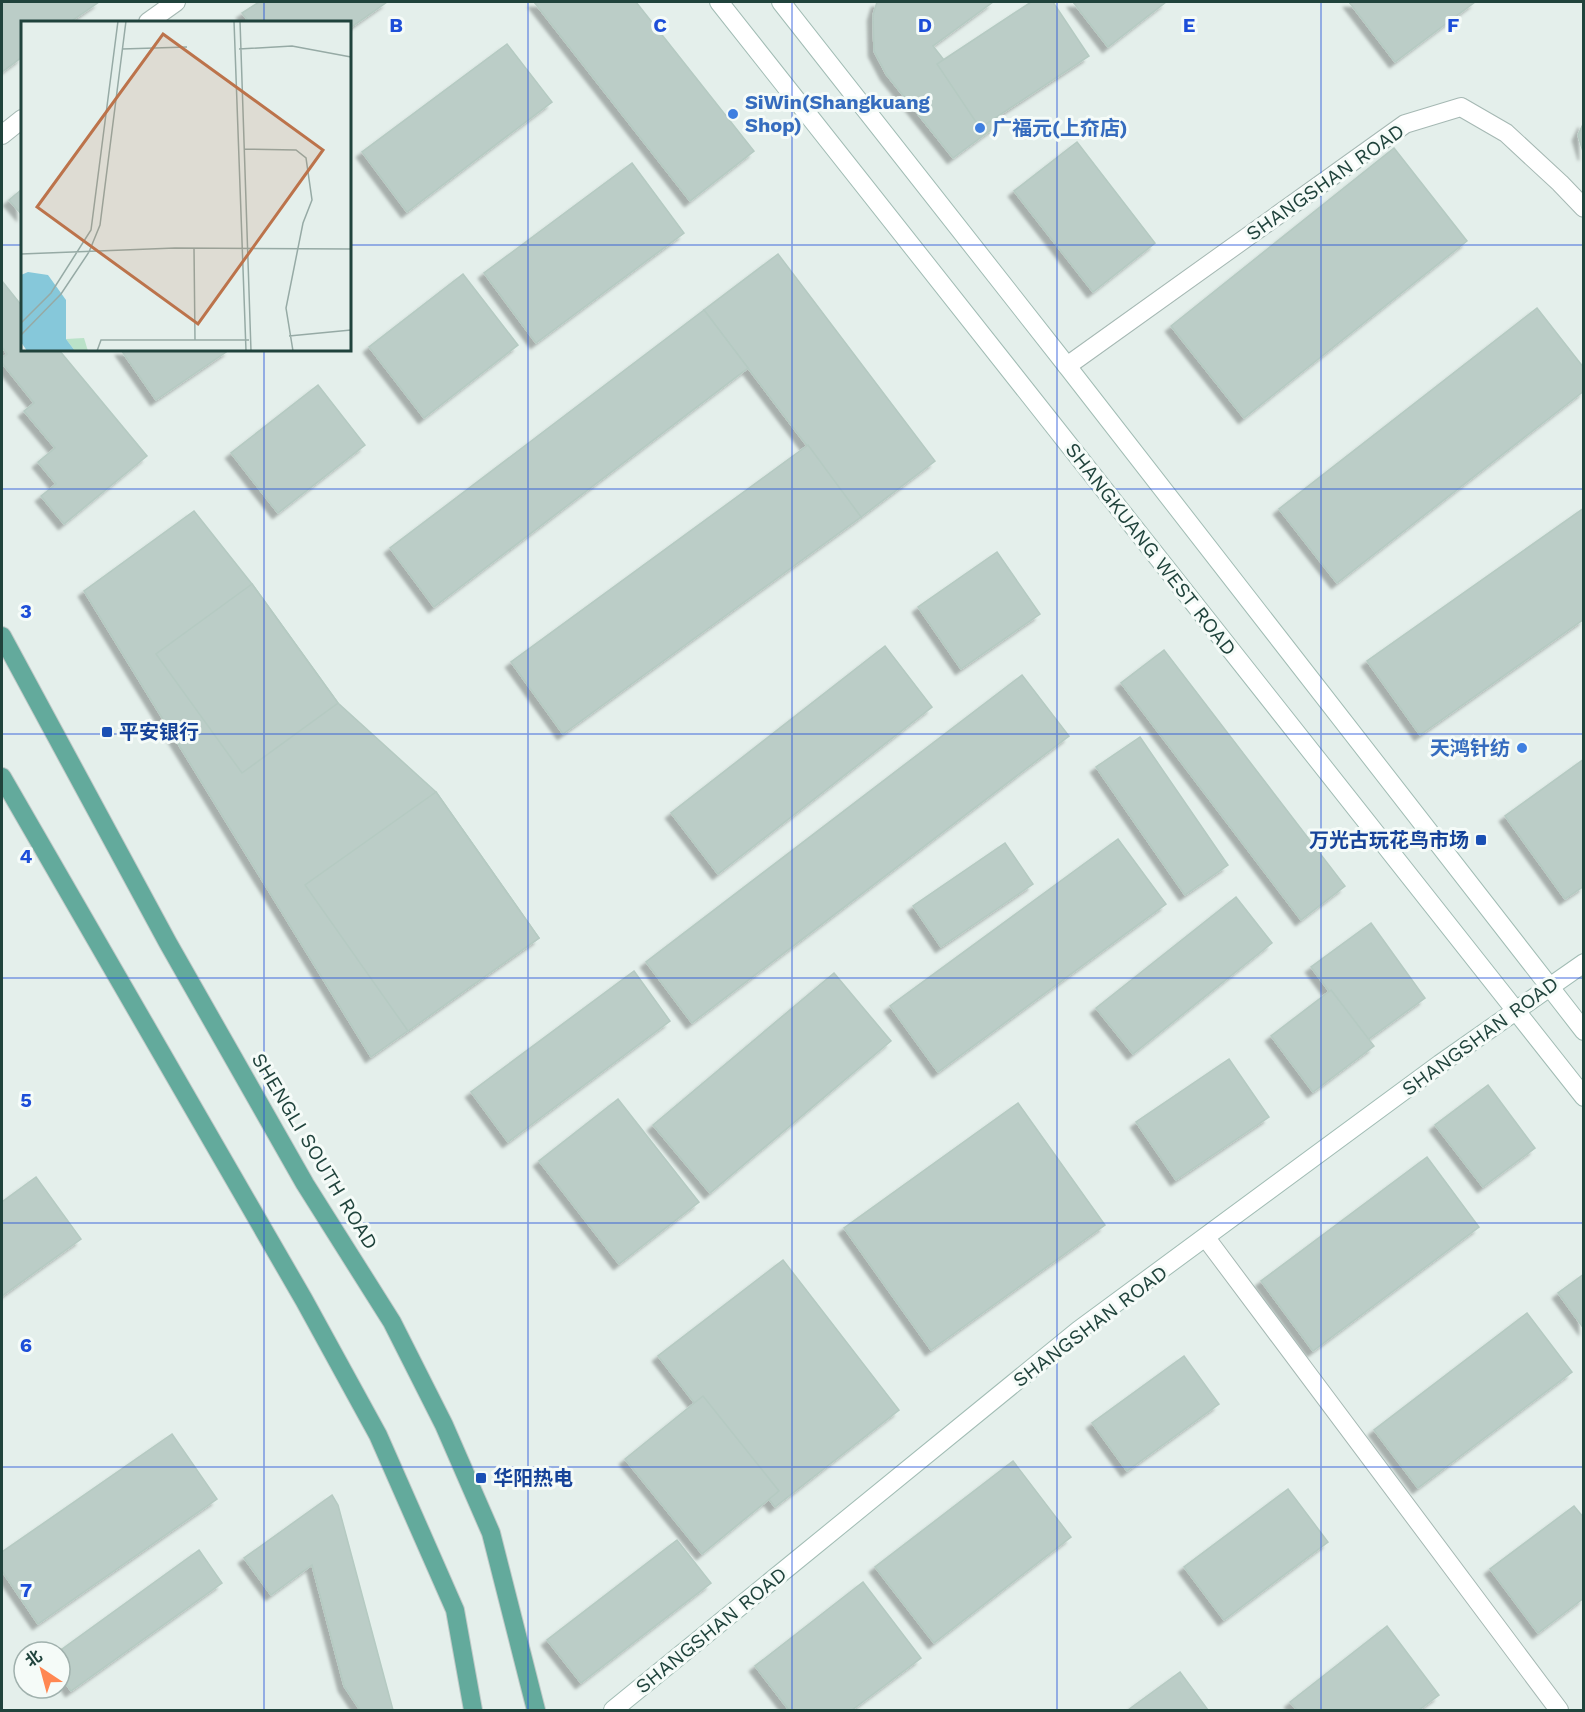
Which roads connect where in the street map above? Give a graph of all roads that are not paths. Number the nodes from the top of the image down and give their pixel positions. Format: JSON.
{"nodes":[{"id":1,"x":176,"y":2,"type":"edge"},
{"id":2,"x":719,"y":2,"type":"edge"},
{"id":3,"x":781,"y":2,"type":"edge"},
{"id":4,"x":149,"y":21,"type":"edge"},
{"id":5,"x":21,"y":120,"type":"edge"},
{"id":6,"x":2,"y":135,"type":"edge"},
{"id":7,"x":1584,"y":208,"type":"edge"},
{"id":8,"x":1067,"y":366,"type":"junction"},
{"id":9,"x":2,"y":636,"type":"edge"},
{"id":10,"x":2,"y":777,"type":"edge"},
{"id":11,"x":1584,"y":963,"type":"edge"},
{"id":12,"x":1548,"y":987,"type":"junction"},
{"id":13,"x":1516,"y":1012,"type":"junction"},
{"id":14,"x":1584,"y":1032,"type":"edge"},
{"id":15,"x":1584,"y":1097,"type":"edge"},
{"id":16,"x":1206,"y":1238,"type":"junction"},
{"id":17,"x":472,"y":1710,"type":"edge"},
{"id":18,"x":536,"y":1710,"type":"edge"},
{"id":19,"x":613,"y":1710,"type":"edge"},
{"id":20,"x":1559,"y":1710,"type":"edge"}],
"edges":[{"from":1,"to":4,"type":"street"},
{"from":2,"to":13,"type":"street","name":"SHANGKUANG WEST ROAD"},
{"from":3,"to":8,"type":"street"},
{"from":5,"to":6,"type":"street"},
{"from":7,"to":8,"type":"street","name":"SHANGSHAN ROAD"},
{"from":8,"to":12,"type":"street"},
{"from":9,"to":18,"type":"main road","name":"SHENGLI SOUTH ROAD"},
{"from":10,"to":17,"type":"main road"},
{"from":11,"to":12,"type":"street","name":"SHANGSHAN ROAD"},
{"from":12,"to":13,"type":"street","name":"SHANGSHAN ROAD"},
{"from":12,"to":14,"type":"street"},
{"from":13,"to":15,"type":"street","name":"SHANGKUANG WEST ROAD"},
{"from":13,"to":16,"type":"street","name":"SHANGSHAN ROAD"},
{"from":16,"to":19,"type":"street","name":"SHANGSHAN ROAD"},
{"from":16,"to":20,"type":"street"}]}
